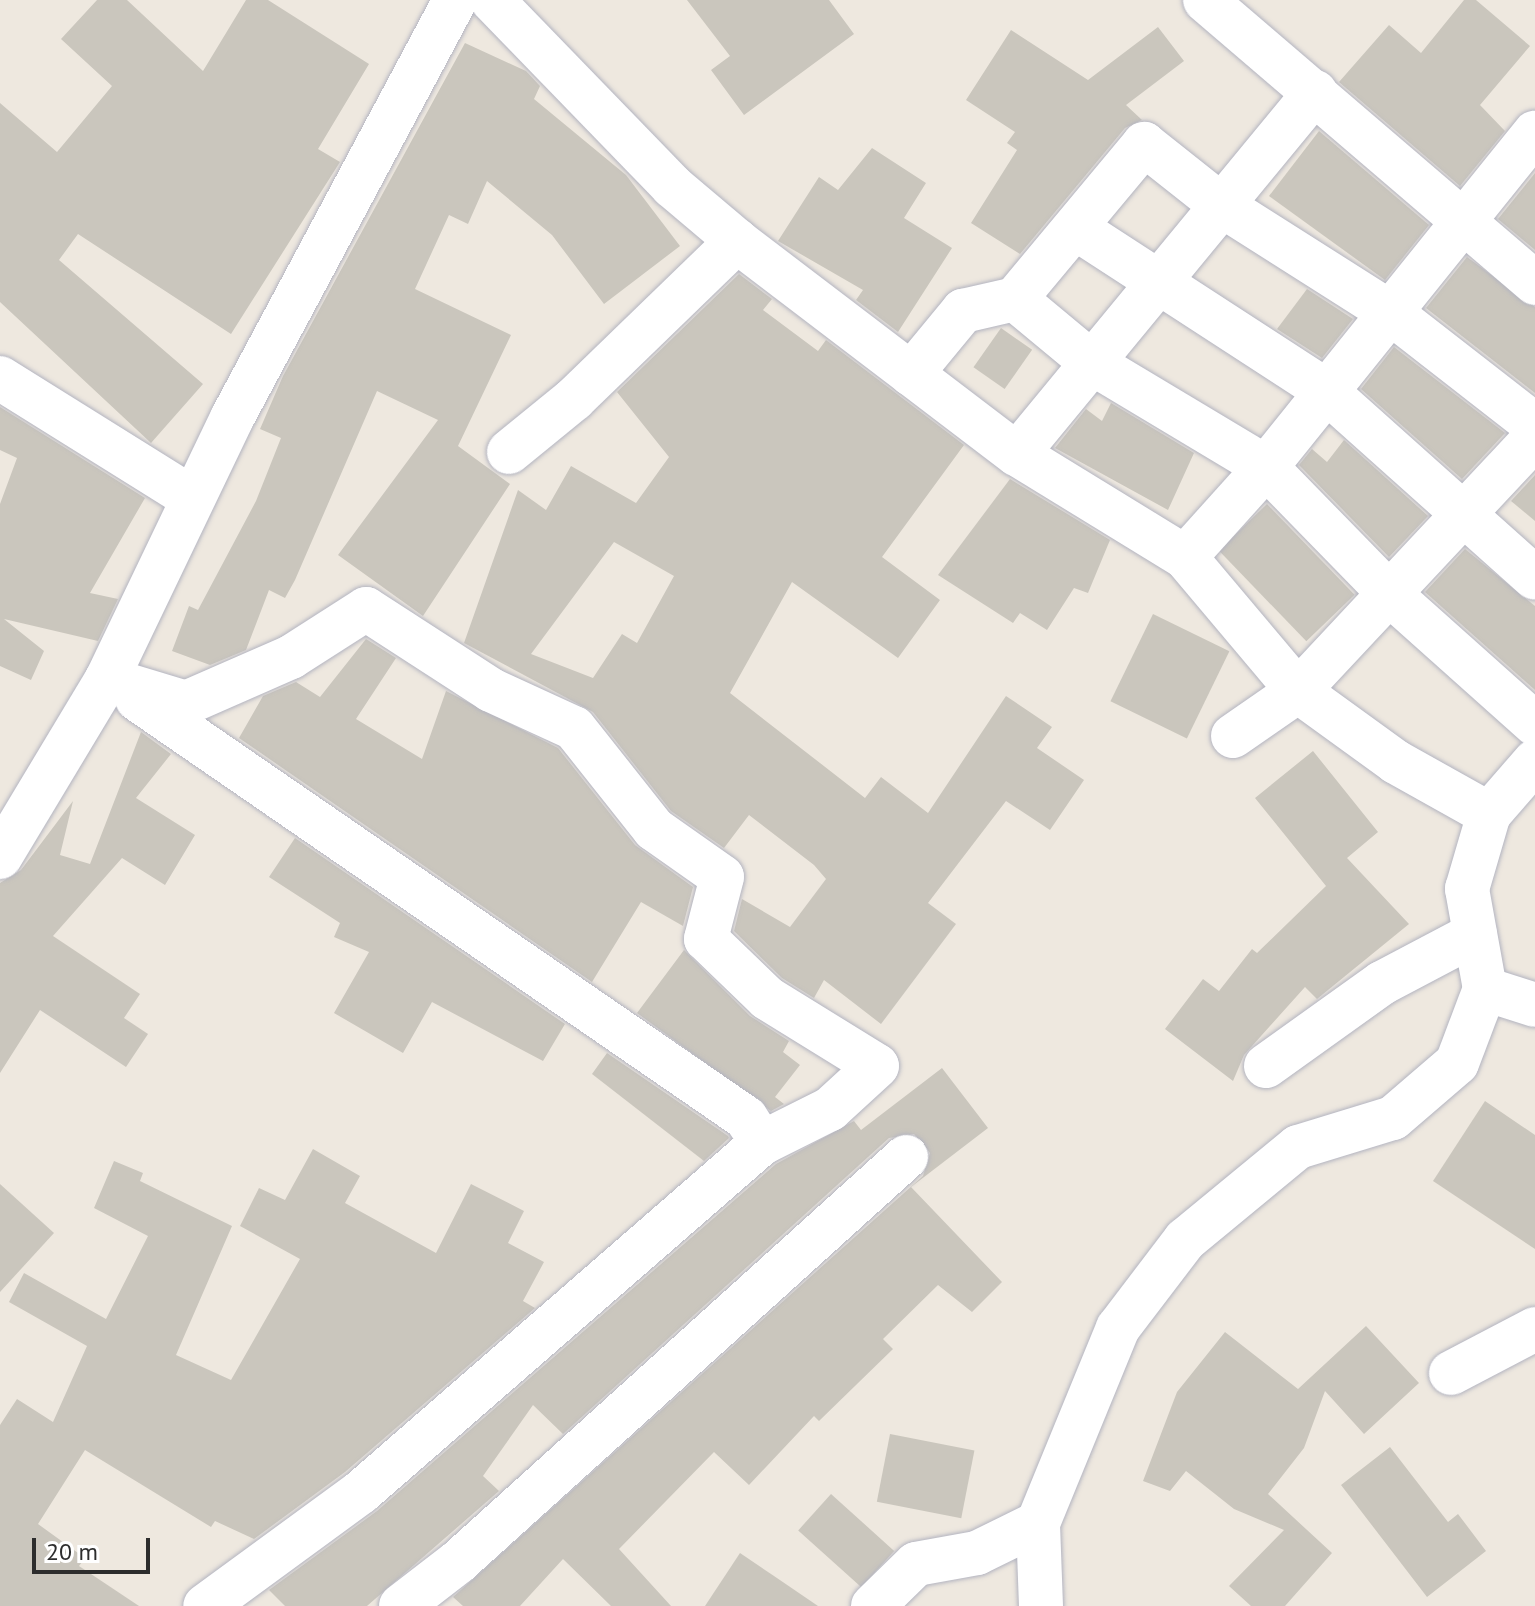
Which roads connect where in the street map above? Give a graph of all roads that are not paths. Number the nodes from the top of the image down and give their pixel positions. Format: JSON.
{"nodes":[{"id":1,"x":455,"y":0,"type":"edge"},
{"id":2,"x":492,"y":0,"type":"edge"},
{"id":3,"x":1205,"y":0,"type":"edge"},
{"id":4,"x":1315,"y":92,"type":"junction"},
{"id":5,"x":1535,"y":133,"type":"edge"},
{"id":6,"x":1221,"y":205,"type":"junction"},
{"id":7,"x":1460,"y":225,"type":"junction"},
{"id":8,"x":1077,"y":229,"type":"junction"},
{"id":9,"x":737,"y":241,"type":"junction"},
{"id":10,"x":1535,"y":283,"type":"edge"},
{"id":11,"x":1155,"y":286,"type":"junction"},
{"id":12,"x":1015,"y":299,"type":"junction"},
{"id":13,"x":1391,"y":313,"type":"junction"},
{"id":14,"x":1092,"y":363,"type":"junction"},
{"id":15,"x":911,"y":374,"type":"junction"},
{"id":16,"x":0,"y":378,"type":"edge"},
{"id":17,"x":1326,"y":391,"type":"junction"},
{"id":18,"x":1535,"y":425,"type":"edge"},
{"id":19,"x":1535,"y":438,"type":"edge"},
{"id":20,"x":509,"y":452,"type":"dead end"},
{"id":21,"x":1017,"y":454,"type":"junction"},
{"id":22,"x":1266,"y":467,"type":"junction"},
{"id":23,"x":192,"y":498,"type":"junction"},
{"id":24,"x":1465,"y":513,"type":"junction"},
{"id":25,"x":1185,"y":557,"type":"junction"},
{"id":26,"x":1535,"y":578,"type":"edge"},
{"id":27,"x":1393,"y":597,"type":"junction"},
{"id":28,"x":107,"y":679,"type":"junction"},
{"id":29,"x":1298,"y":691,"type":"junction"},
{"id":30,"x":1535,"y":724,"type":"edge"},
{"id":31,"x":1233,"y":736,"type":"dead end"},
{"id":32,"x":1535,"y":761,"type":"edge"},
{"id":33,"x":1489,"y":814,"type":"junction"},
{"id":34,"x":0,"y":857,"type":"edge"},
{"id":35,"x":1475,"y":934,"type":"junction"},
{"id":36,"x":1485,"y":989,"type":"junction"},
{"id":37,"x":1535,"y":1005,"type":"edge"},
{"id":38,"x":1266,"y":1066,"type":"dead end"},
{"id":39,"x":762,"y":1143,"type":"junction"},
{"id":40,"x":906,"y":1157,"type":"dead end"},
{"id":41,"x":1535,"y":1329,"type":"edge"},
{"id":42,"x":1451,"y":1373,"type":"dead end"},
{"id":43,"x":1038,"y":1523,"type":"junction"},
{"id":44,"x":205,"y":1606,"type":"edge"},
{"id":45,"x":401,"y":1606,"type":"edge"},
{"id":46,"x":873,"y":1606,"type":"edge"},
{"id":47,"x":1041,"y":1606,"type":"edge"}],
"edges":[{"from":1,"to":23,"type":"street"},
{"from":2,"to":9,"type":"street"},
{"from":3,"to":4,"type":"street"},
{"from":4,"to":6,"type":"street"},
{"from":4,"to":7,"type":"street"},
{"from":5,"to":7,"type":"street"},
{"from":6,"to":8,"type":"street"},
{"from":6,"to":11,"type":"street"},
{"from":6,"to":13,"type":"street"},
{"from":7,"to":10,"type":"street"},
{"from":7,"to":13,"type":"street"},
{"from":8,"to":11,"type":"street"},
{"from":8,"to":12,"type":"street"},
{"from":9,"to":15,"type":"street"},
{"from":9,"to":20,"type":"street"},
{"from":11,"to":14,"type":"street"},
{"from":11,"to":17,"type":"street"},
{"from":12,"to":14,"type":"street"},
{"from":12,"to":15,"type":"street"},
{"from":13,"to":17,"type":"street"},
{"from":13,"to":18,"type":"street"},
{"from":14,"to":21,"type":"street"},
{"from":14,"to":22,"type":"street"},
{"from":15,"to":21,"type":"street"},
{"from":16,"to":23,"type":"street"},
{"from":17,"to":22,"type":"street"},
{"from":17,"to":24,"type":"street"},
{"from":19,"to":24,"type":"street"},
{"from":21,"to":25,"type":"street"},
{"from":22,"to":25,"type":"street"},
{"from":22,"to":27,"type":"street"},
{"from":23,"to":28,"type":"street"},
{"from":24,"to":26,"type":"street"},
{"from":24,"to":27,"type":"street"},
{"from":25,"to":29,"type":"street"},
{"from":27,"to":29,"type":"street"},
{"from":27,"to":30,"type":"street"},
{"from":28,"to":34,"type":"street"},
{"from":28,"to":39,"type":"street"},
{"from":28,"to":39,"type":"street"},
{"from":29,"to":31,"type":"street"},
{"from":29,"to":33,"type":"street"},
{"from":32,"to":33,"type":"street"},
{"from":33,"to":35,"type":"street"},
{"from":35,"to":36,"type":"street"},
{"from":35,"to":38,"type":"street"},
{"from":36,"to":37,"type":"street"},
{"from":36,"to":43,"type":"street"},
{"from":39,"to":44,"type":"street"},
{"from":40,"to":45,"type":"street"},
{"from":41,"to":42,"type":"street"},
{"from":43,"to":46,"type":"street"},
{"from":43,"to":47,"type":"street"}]}
